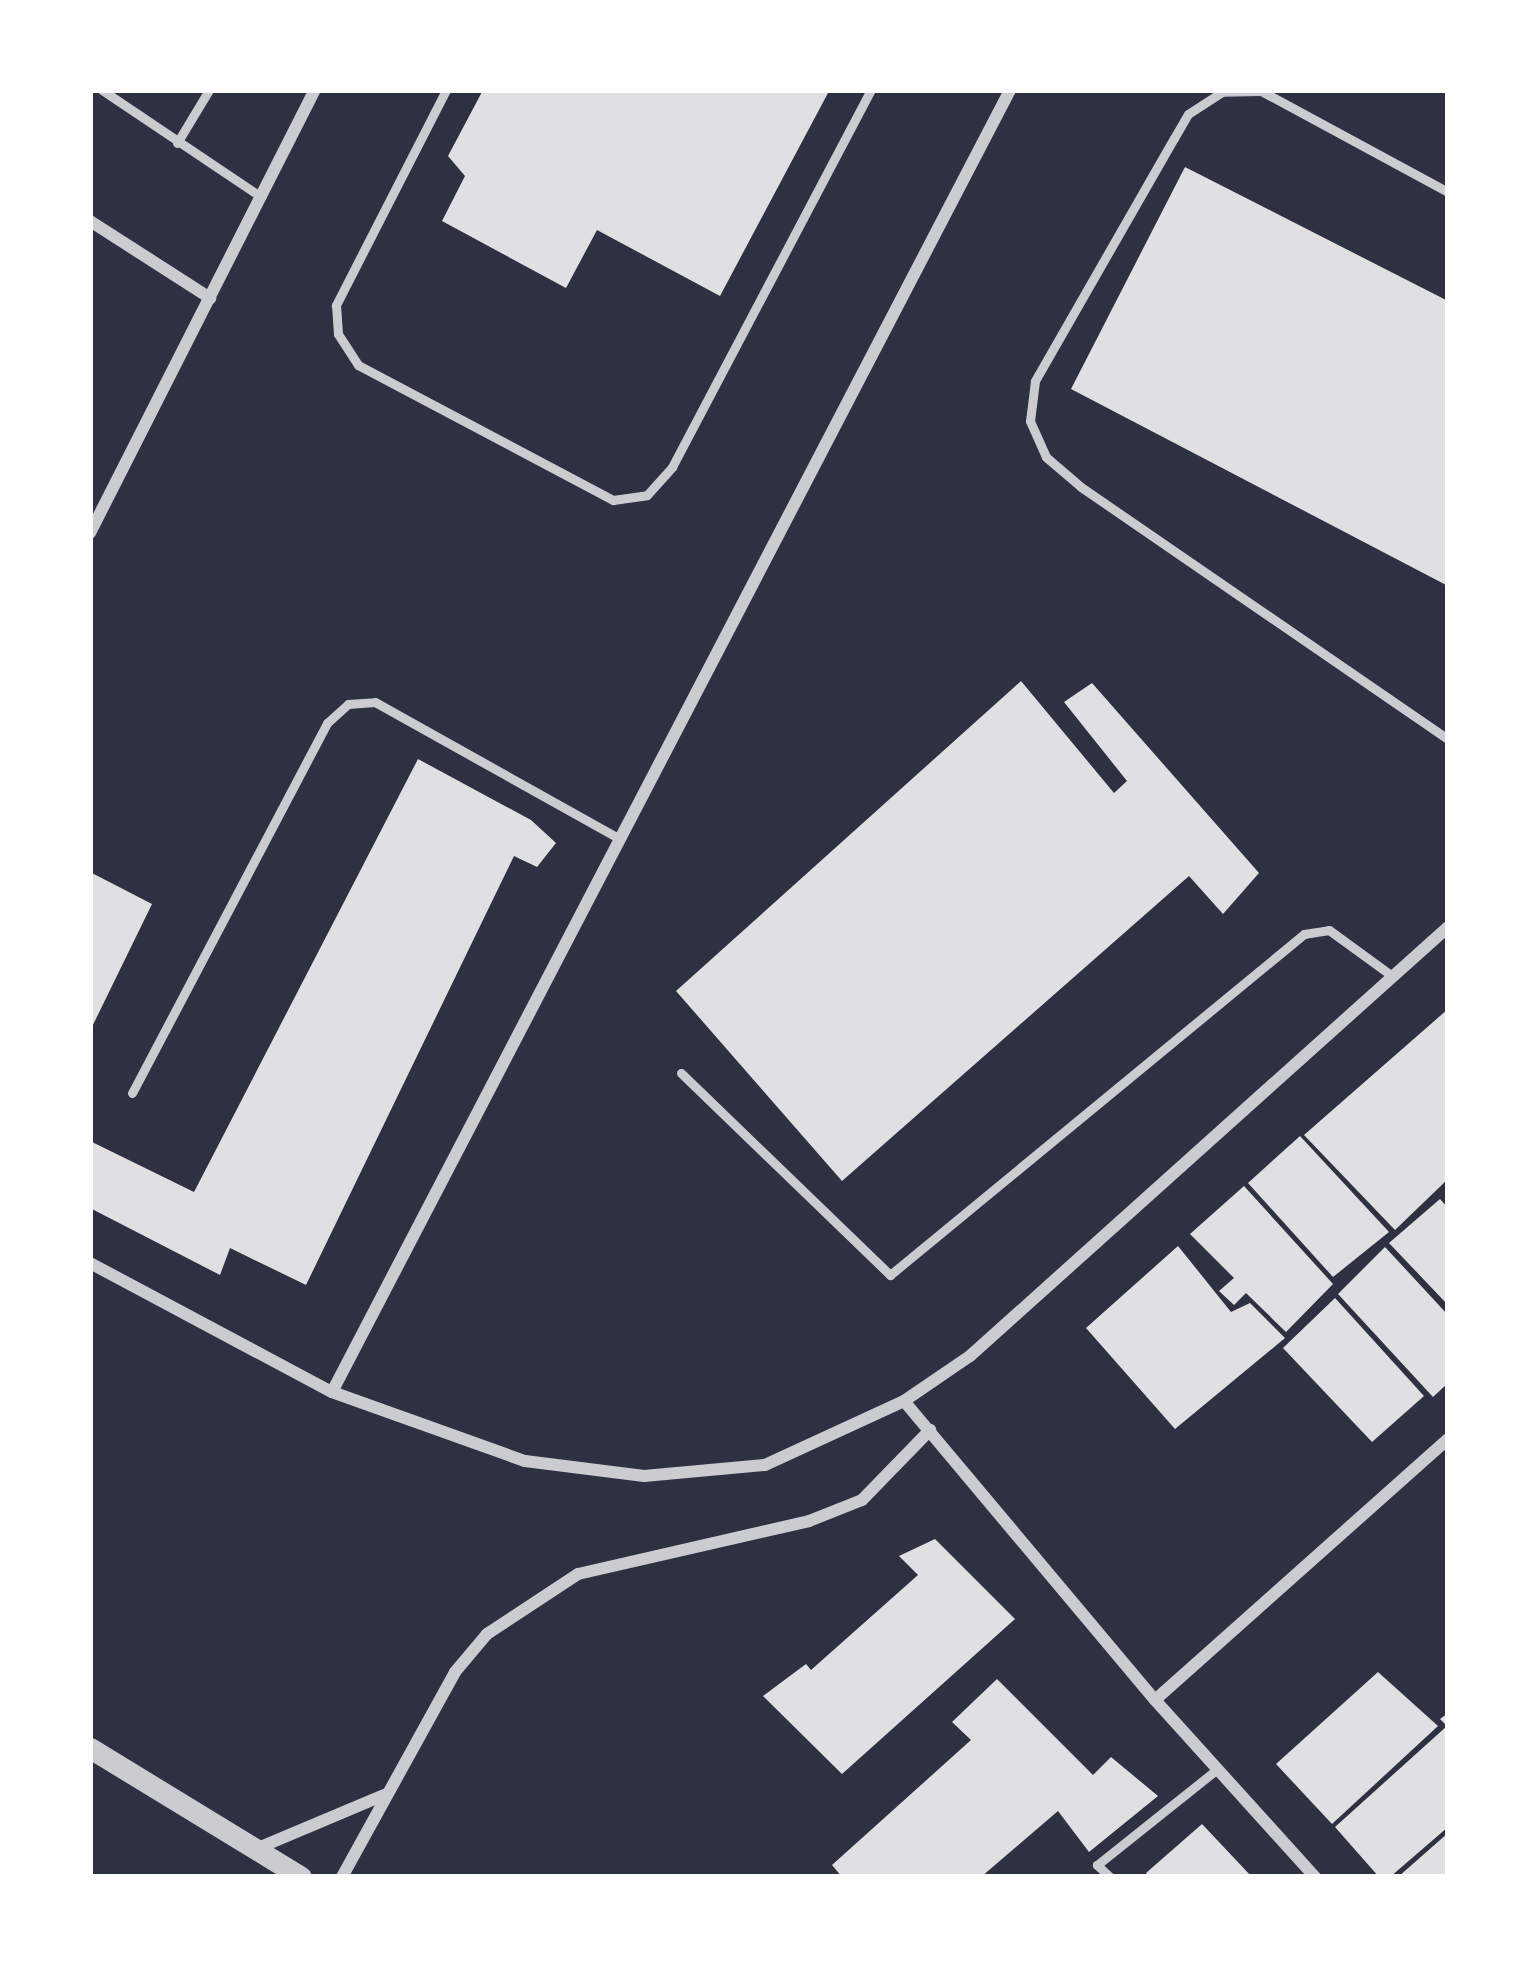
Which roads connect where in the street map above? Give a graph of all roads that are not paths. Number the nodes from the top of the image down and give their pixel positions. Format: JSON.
{"nodes":[{"id":1,"x":102,"y":90,"type":"edge"},
{"id":2,"x":209,"y":90,"type":"edge"},
{"id":3,"x":315,"y":90,"type":"edge"},
{"id":4,"x":446,"y":90,"type":"edge"},
{"id":5,"x":871,"y":90,"type":"edge"},
{"id":6,"x":1004,"y":92,"type":"edge"},
{"id":7,"x":177,"y":142,"type":"junction"},
{"id":8,"x":1448,"y":193,"type":"edge"},
{"id":9,"x":261,"y":197,"type":"junction"},
{"id":10,"x":90,"y":221,"type":"edge"},
{"id":11,"x":210,"y":298,"type":"junction"},
{"id":12,"x":90,"y":533,"type":"edge"},
{"id":13,"x":1448,"y":739,"type":"edge"},
{"id":14,"x":620,"y":839,"type":"junction"},
{"id":15,"x":1448,"y":927,"type":"edge"},
{"id":16,"x":1392,"y":976,"type":"junction"},
{"id":17,"x":681,"y":1073,"type":"dead end"},
{"id":18,"x":132,"y":1094,"type":"dead end"},
{"id":19,"x":90,"y":1263,"type":"edge"},
{"id":20,"x":332,"y":1392,"type":"junction"},
{"id":21,"x":904,"y":1401,"type":"junction"},
{"id":22,"x":930,"y":1430,"type":"junction"},
{"id":23,"x":1448,"y":1439,"type":"edge"},
{"id":24,"x":1155,"y":1700,"type":"junction"},
{"id":25,"x":90,"y":1748,"type":"edge"},
{"id":26,"x":1216,"y":1770,"type":"junction"},
{"id":27,"x":385,"y":1794,"type":"junction"},
{"id":28,"x":256,"y":1849,"type":"junction"},
{"id":29,"x":301,"y":1877,"type":"edge"},
{"id":30,"x":341,"y":1877,"type":"edge"},
{"id":31,"x":1110,"y":1877,"type":"edge"},
{"id":32,"x":1315,"y":1877,"type":"edge"}],
"edges":[{"from":1,"to":7,"type":"lane"},
{"from":2,"to":7,"type":"lane"},
{"from":3,"to":9,"type":"street"},
{"from":4,"to":5,"type":"lane"},
{"from":6,"to":14,"type":"street"},
{"from":7,"to":9,"type":"lane"},
{"from":8,"to":13,"type":"lane"},
{"from":9,"to":11,"type":"street"},
{"from":10,"to":11,"type":"street"},
{"from":11,"to":12,"type":"street"},
{"from":14,"to":18,"type":"lane"},
{"from":14,"to":20,"type":"street"},
{"from":15,"to":16,"type":"street"},
{"from":16,"to":17,"type":"lane"},
{"from":16,"to":21,"type":"street"},
{"from":19,"to":20,"type":"street"},
{"from":20,"to":21,"type":"street"},
{"from":21,"to":22,"type":"street"},
{"from":22,"to":24,"type":"street"},
{"from":22,"to":27,"type":"street"},
{"from":23,"to":24,"type":"street"},
{"from":24,"to":26,"type":"street"},
{"from":25,"to":28,"type":"street"},
{"from":26,"to":31,"type":"lane"},
{"from":26,"to":32,"type":"street"},
{"from":27,"to":28,"type":"street"},
{"from":27,"to":30,"type":"street"},
{"from":28,"to":29,"type":"street"}]}
